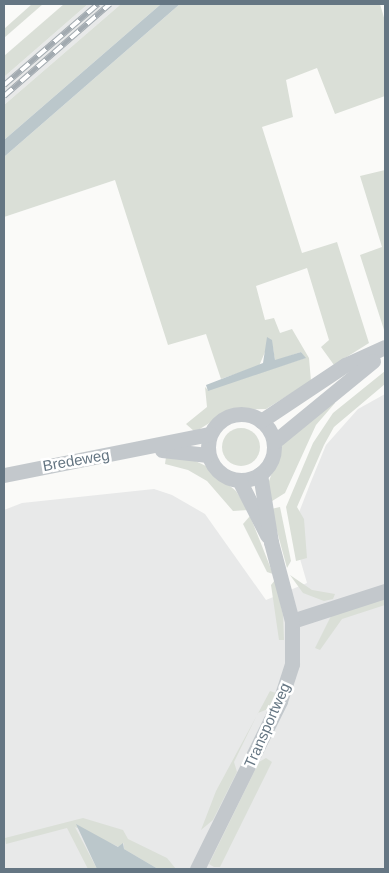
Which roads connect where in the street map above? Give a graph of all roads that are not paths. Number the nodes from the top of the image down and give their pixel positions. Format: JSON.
{"nodes":[{"id":1,"x":385,"y":347,"type":"edge"},
{"id":2,"x":385,"y":352,"type":"edge"},
{"id":3,"x":261,"y":421,"type":"junction"},
{"id":4,"x":210,"y":434,"type":"junction"},
{"id":5,"x":274,"y":442,"type":"junction"},
{"id":6,"x":148,"y":449,"type":"junction"},
{"id":7,"x":208,"y":455,"type":"junction"},
{"id":8,"x":260,"y":474,"type":"junction"},
{"id":9,"x":4,"y":475,"type":"edge"},
{"id":10,"x":239,"y":480,"type":"junction"},
{"id":11,"x":271,"y":542,"type":"junction"},
{"id":12,"x":385,"y":591,"type":"edge"},
{"id":13,"x":292,"y":621,"type":"junction"},
{"id":14,"x":197,"y":869,"type":"edge"}],
"edges":[{"from":1,"to":3,"type":"street"},
{"from":2,"to":5,"type":"street"},
{"from":3,"to":4,"type":"street"},
{"from":3,"to":5,"type":"street"},
{"from":4,"to":6,"type":"street","name":"Bredeweg"},
{"from":4,"to":7,"type":"street"},
{"from":5,"to":8,"type":"street"},
{"from":6,"to":7,"type":"street","name":"Bredeweg"},
{"from":6,"to":9,"type":"street","name":"Bredeweg"},
{"from":7,"to":10,"type":"street"},
{"from":8,"to":10,"type":"street"},
{"from":8,"to":11,"type":"street","name":"Transportweg"},
{"from":10,"to":11,"type":"street","name":"Transportweg"},
{"from":11,"to":13,"type":"street","name":"Transportweg"},
{"from":12,"to":13,"type":"street"},
{"from":13,"to":14,"type":"street","name":"Transportweg"}]}
